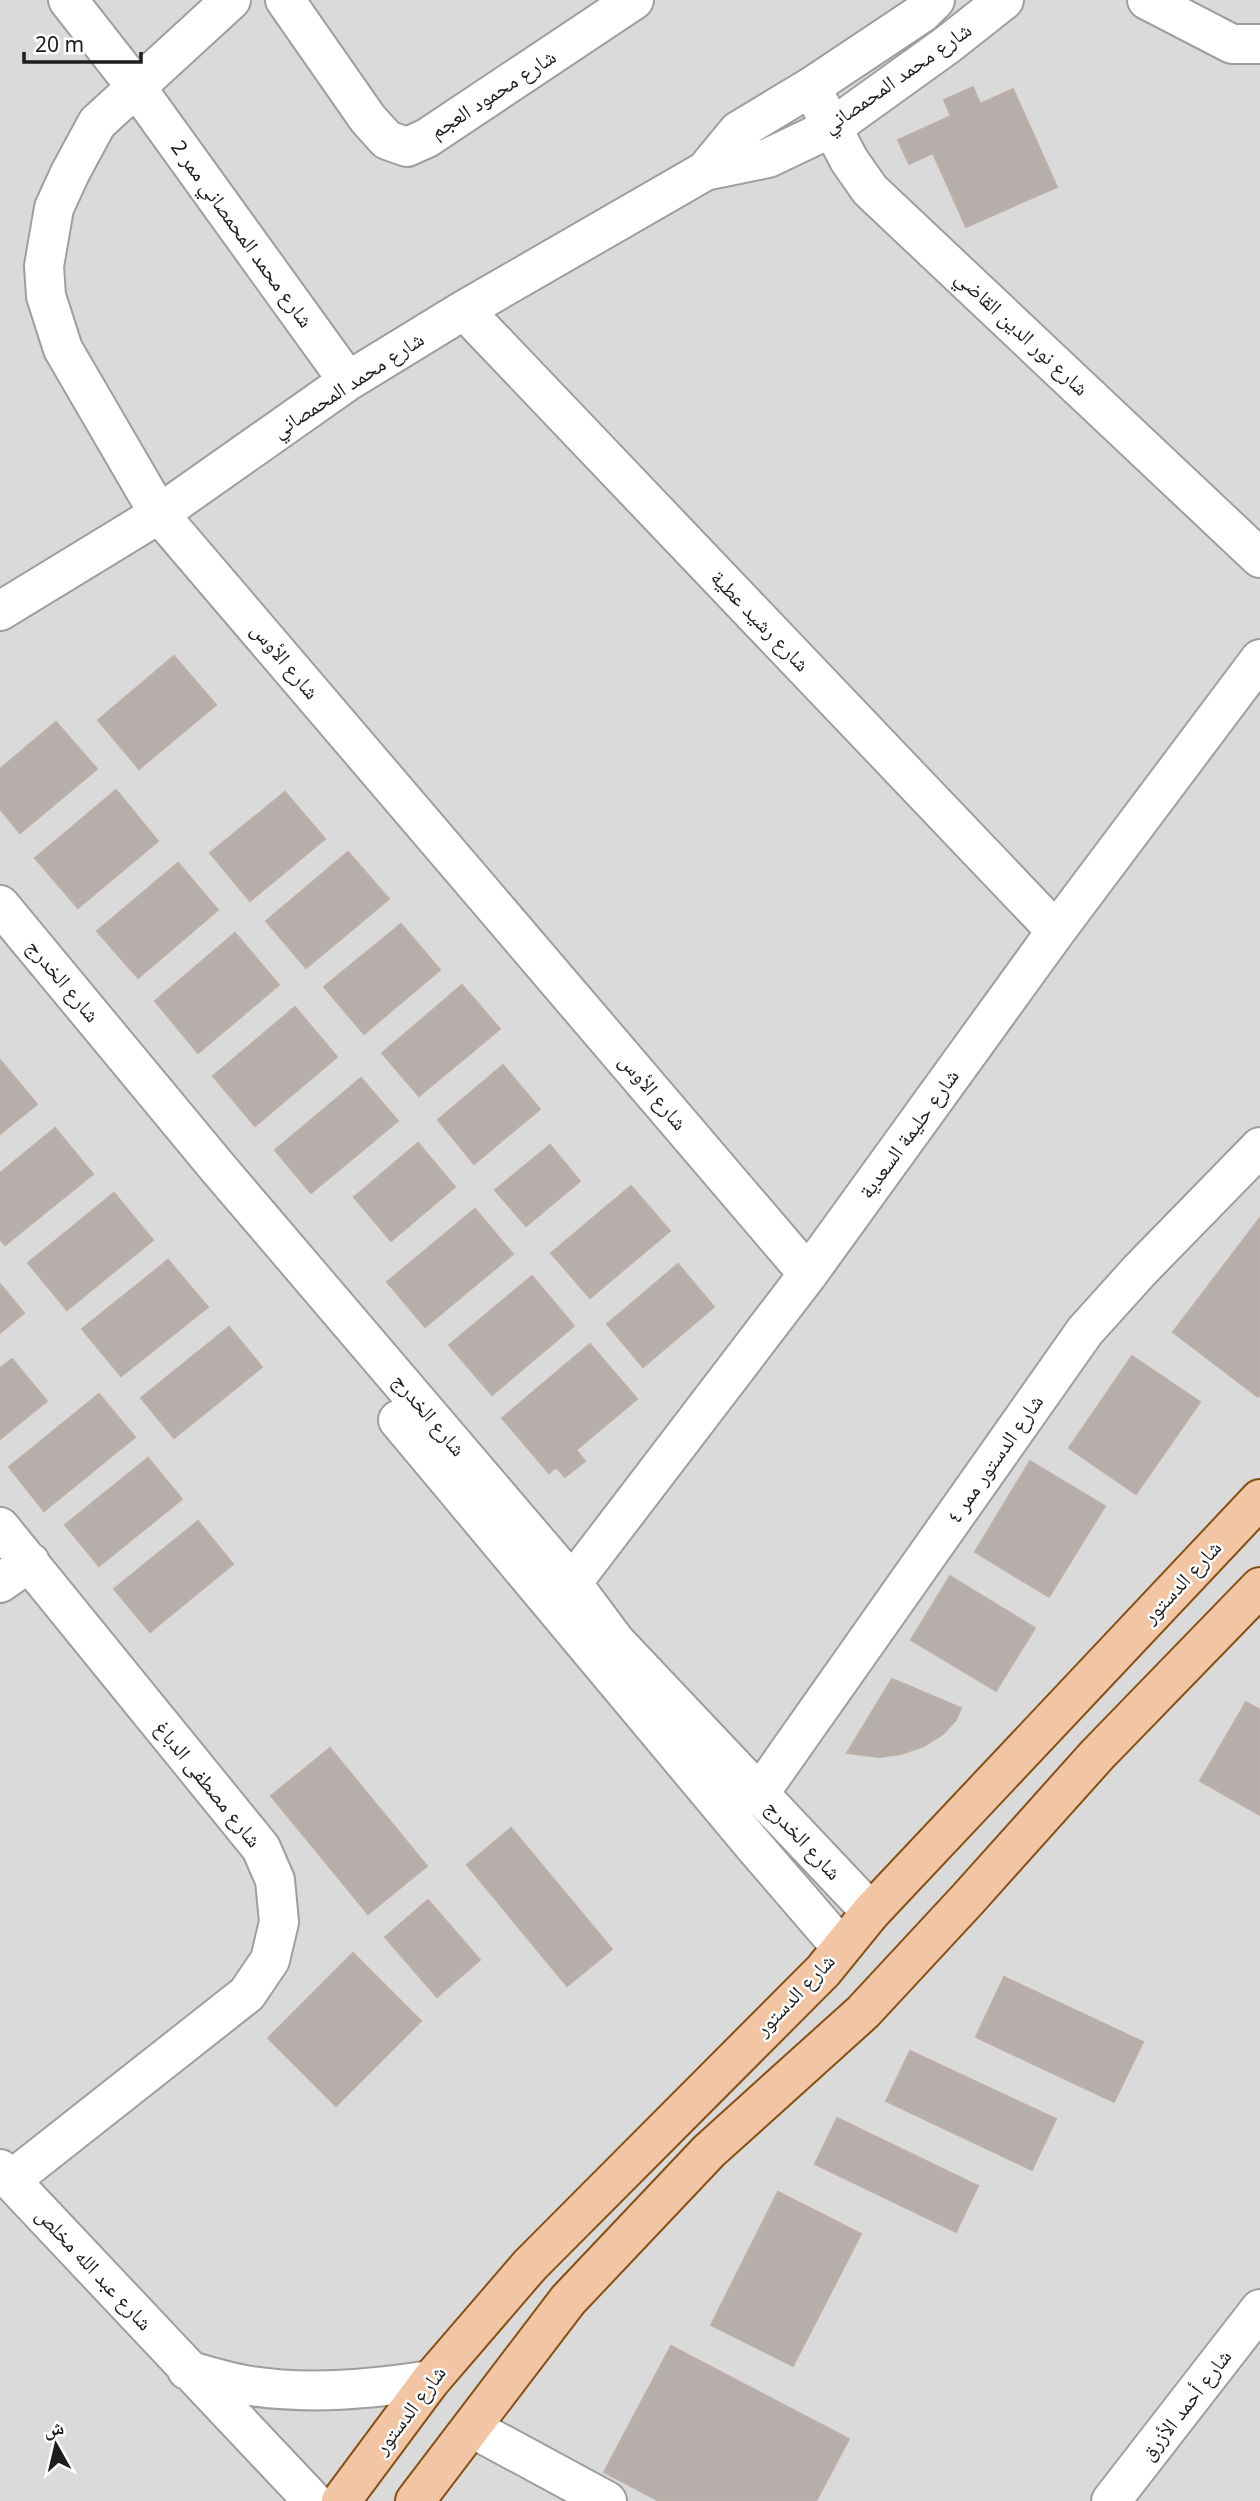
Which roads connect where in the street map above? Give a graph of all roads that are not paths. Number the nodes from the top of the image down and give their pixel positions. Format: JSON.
{"nodes":[{"id":1,"x":68,"y":0,"type":"edge"},
{"id":2,"x":231,"y":0,"type":"edge"},
{"id":3,"x":285,"y":0,"type":"edge"},
{"id":4,"x":634,"y":0,"type":"edge"},
{"id":5,"x":935,"y":0,"type":"edge"},
{"id":6,"x":1147,"y":0,"type":"edge"},
{"id":7,"x":993,"y":3,"type":"edge"},
{"id":8,"x":1260,"y":44,"type":"edge"},
{"id":9,"x":136,"y":87,"type":"junction"},
{"id":10,"x":811,"y":87,"type":"junction"},
{"id":11,"x":833,"y":127,"type":"junction"},
{"id":12,"x":705,"y":171,"type":"junction"},
{"id":13,"x":464,"y":310,"type":"junction"},
{"id":14,"x":348,"y":381,"type":"junction"},
{"id":15,"x":159,"y":514,"type":"junction"},
{"id":16,"x":1260,"y":558,"type":"edge"},
{"id":17,"x":0,"y":611,"type":"edge"},
{"id":18,"x":1260,"y":659,"type":"edge"},
{"id":19,"x":0,"y":905,"type":"edge"},
{"id":20,"x":1056,"y":931,"type":"junction"},
{"id":21,"x":0,"y":947,"type":"edge"},
{"id":22,"x":1260,"y":1147,"type":"edge"},
{"id":23,"x":808,"y":1274,"type":"junction"},
{"id":24,"x":1260,"y":1499,"type":"edge"},
{"id":25,"x":0,"y":1527,"type":"edge"},
{"id":26,"x":15,"y":1572,"type":"edge"},
{"id":27,"x":1260,"y":1587,"type":"edge"},
{"id":28,"x":561,"y":1593,"type":"junction"},
{"id":29,"x":759,"y":1794,"type":"junction"},
{"id":30,"x":871,"y":1912,"type":"junction"},
{"id":31,"x":841,"y":1947,"type":"junction"},
{"id":32,"x":5,"y":2174,"type":"edge"},
{"id":33,"x":1260,"y":2309,"type":"edge"},
{"id":34,"x":187,"y":2370,"type":"junction"},
{"id":35,"x":431,"y":2380,"type":"junction"},
{"id":36,"x":472,"y":2428,"type":"junction"},
{"id":37,"x":313,"y":2501,"type":"edge"},
{"id":38,"x":341,"y":2501,"type":"edge"},
{"id":39,"x":415,"y":2501,"type":"edge"},
{"id":40,"x":607,"y":2501,"type":"edge"},
{"id":41,"x":1111,"y":2501,"type":"edge"}],
"edges":[{"from":1,"to":9,"type":"street","name":"شارع محمد المحمصاني ممر 2"},
{"from":2,"to":9,"type":"street","name":"شارع الأوس"},
{"from":3,"to":4,"type":"street","name":"شارع محمود العجم"},
{"from":5,"to":10,"type":"street","name":"شارع محمد المحمصاني"},
{"from":6,"to":8,"type":"street"},
{"from":7,"to":11,"type":"street","name":"شارع محمد المحمصاني"},
{"from":9,"to":14,"type":"street","name":"شارع محمد المحمصاني ممر 2"},
{"from":9,"to":15,"type":"street","name":"شارع الأوس"},
{"from":10,"to":11,"type":"street","name":"شارع نور الدين القاضي"},
{"from":10,"to":12,"type":"street","name":"شارع محمد المحمصاني"},
{"from":11,"to":12,"type":"street","name":"شارع محمد المحمصاني"},
{"from":11,"to":16,"type":"street","name":"شارع نور الدين القاضي"},
{"from":12,"to":13,"type":"street","name":"شارع محمد المحمصاني"},
{"from":13,"to":14,"type":"street","name":"شارع محمد المحمصاني"},
{"from":13,"to":20,"type":"street","name":"شارع رشيد عطية"},
{"from":14,"to":15,"type":"street","name":"شارع محمد المحمصاني"},
{"from":15,"to":17,"type":"street","name":"شارع محمد المحمصاني"},
{"from":15,"to":23,"type":"street","name":"شارع الأوس"},
{"from":18,"to":20,"type":"street","name":"شارع حليمة السعدية"},
{"from":19,"to":28,"type":"street","name":"شارع الخدرج"},
{"from":20,"to":23,"type":"street","name":"شارع حليمة السعدية"},
{"from":21,"to":28,"type":"street","name":"شارع الخدرج"},
{"from":22,"to":29,"type":"street","name":"شارع الدستور ممر ٤"},
{"from":23,"to":28,"type":"street","name":"شارع حليمة السعدية"},
{"from":24,"to":30,"type":"main road","name":"شارع الدستور"},
{"from":25,"to":26,"type":"street","name":"شارع مصطفى الدباغ"},
{"from":26,"to":32,"type":"street","name":"شارع مصطفى الدباغ"},
{"from":27,"to":36,"type":"main road"},
{"from":28,"to":29,"type":"street","name":"شارع الخدرج"},
{"from":28,"to":31,"type":"street","name":"شارع الخدرج"},
{"from":29,"to":30,"type":"street","name":"شارع الخدرج"},
{"from":30,"to":31,"type":"main road","name":"شارع الدستور"},
{"from":31,"to":35,"type":"main road","name":"شارع الدستور"},
{"from":32,"to":34,"type":"street","name":"شارع عبد الله مخلص"},
{"from":33,"to":41,"type":"street","name":"شارع أحمد الأزرق"},
{"from":34,"to":35,"type":"street"},
{"from":34,"to":37,"type":"street","name":"شارع عبد الله مخلص"},
{"from":35,"to":38,"type":"main road","name":"شارع الدستور"},
{"from":36,"to":39,"type":"main road"},
{"from":36,"to":40,"type":"street"}]}
